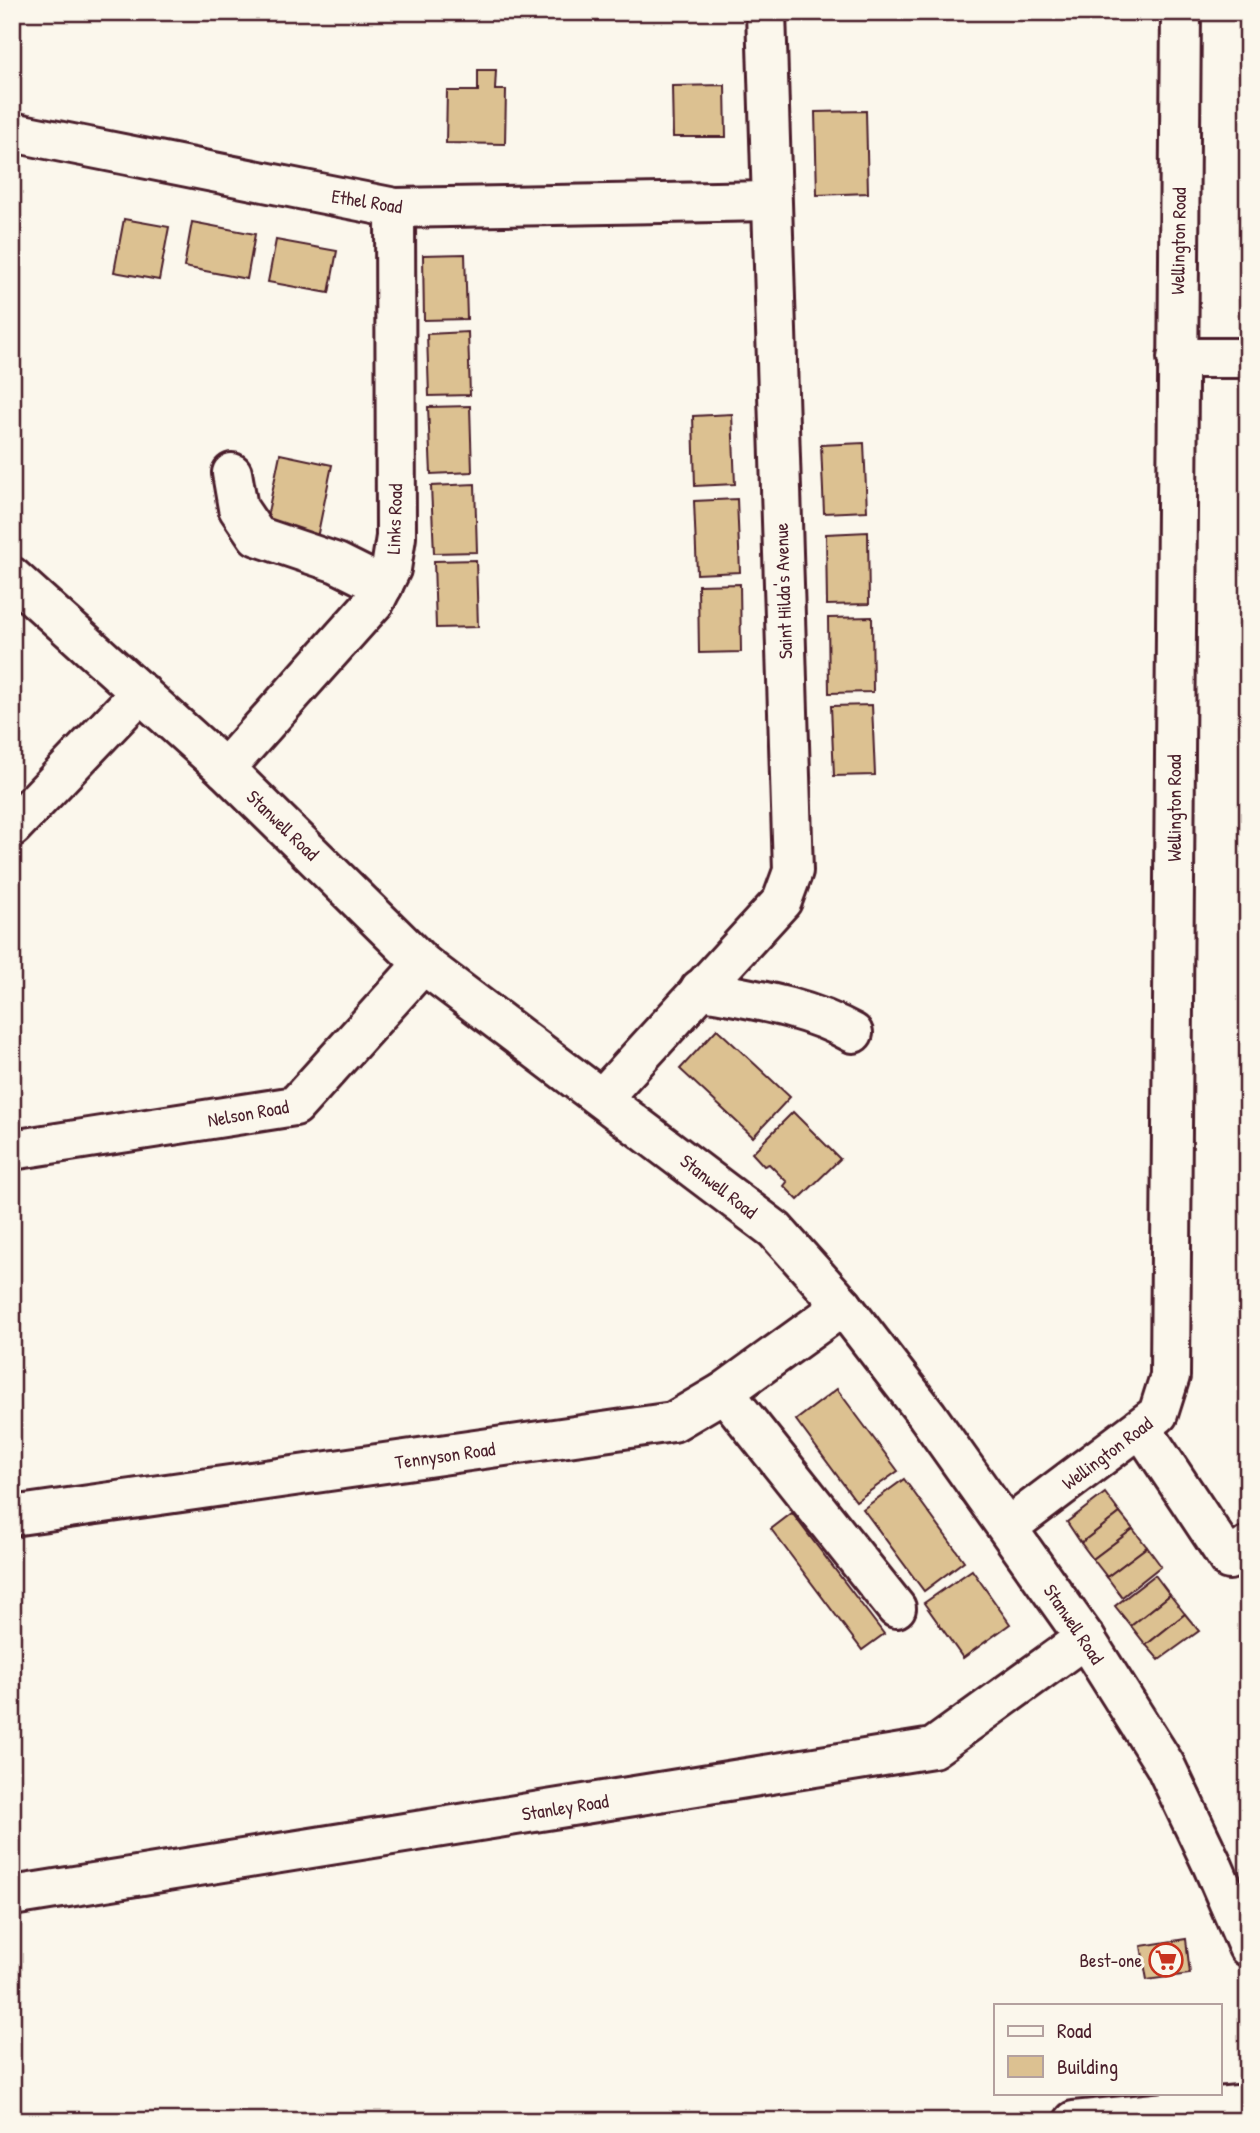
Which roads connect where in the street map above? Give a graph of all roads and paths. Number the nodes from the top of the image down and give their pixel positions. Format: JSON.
{"nodes":[{"id":1,"x":766,"y":12,"type":"edge"},
{"id":2,"x":1181,"y":12,"type":"edge"},
{"id":3,"x":12,"y":132,"type":"edge"},
{"id":4,"x":770,"y":201,"type":"junction"},
{"id":5,"x":395,"y":208,"type":"junction"},
{"id":6,"x":1177,"y":358,"type":"junction"},
{"id":7,"x":1248,"y":358,"type":"edge"},
{"id":8,"x":232,"y":473,"type":"dead end"},
{"id":9,"x":12,"y":577,"type":"edge"},
{"id":10,"x":383,"y":586,"type":"junction"},
{"id":11,"x":141,"y":692,"type":"junction"},
{"id":12,"x":225,"y":769,"type":"junction"},
{"id":13,"x":12,"y":827,"type":"edge"},
{"id":14,"x":424,"y":964,"type":"junction"},
{"id":15,"x":700,"y":989,"type":"junction"},
{"id":16,"x":853,"y":1033,"type":"dead end"},
{"id":17,"x":602,"y":1098,"type":"junction"},
{"id":18,"x":12,"y":1150,"type":"edge"},
{"id":19,"x":843,"y":1306,"type":"junction"},
{"id":20,"x":724,"y":1392,"type":"junction"},
{"id":21,"x":1142,"y":1429,"type":"junction"},
{"id":22,"x":12,"y":1516,"type":"edge"},
{"id":23,"x":1008,"y":1527,"type":"junction"},
{"id":24,"x":1248,"y":1546,"type":"edge"},
{"id":25,"x":896,"y":1608,"type":"dead end"},
{"id":26,"x":1085,"y":1638,"type":"junction"},
{"id":27,"x":12,"y":1896,"type":"edge"},
{"id":28,"x":1248,"y":1947,"type":"edge"},
{"id":29,"x":1248,"y":2104,"type":"edge"},
{"id":30,"x":1074,"y":2121,"type":"edge"}],
"edges":[{"from":1,"to":4,"type":"street","name":"Saint Hilda's Avenue"},
{"from":2,"to":6,"type":"street","name":"Wellington Road"},
{"from":3,"to":5,"type":"street","name":"Ethel Road"},
{"from":4,"to":5,"type":"street","name":"Ethel Road"},
{"from":4,"to":15,"type":"street","name":"Saint Hilda's Avenue"},
{"from":5,"to":10,"type":"street","name":"Links Road"},
{"from":6,"to":7,"type":"street"},
{"from":6,"to":21,"type":"street","name":"Wellington Road"},
{"from":8,"to":10,"type":"street"},
{"from":9,"to":11,"type":"street","name":"Stanwell Road"},
{"from":10,"to":12,"type":"street","name":"Links Road"},
{"from":11,"to":12,"type":"street","name":"Stanwell Road"},
{"from":11,"to":13,"type":"street"},
{"from":12,"to":14,"type":"street","name":"Stanwell Road"},
{"from":14,"to":17,"type":"street","name":"Stanwell Road"},
{"from":14,"to":18,"type":"street","name":"Nelson Road"},
{"from":15,"to":16,"type":"street"},
{"from":15,"to":17,"type":"street","name":"Saint Hilda's Avenue"},
{"from":17,"to":19,"type":"street","name":"Stanwell Road"},
{"from":19,"to":20,"type":"street","name":"Tennyson Road"},
{"from":19,"to":23,"type":"street","name":"Stanwell Road"},
{"from":20,"to":22,"type":"street","name":"Tennyson Road"},
{"from":20,"to":25,"type":"street"},
{"from":21,"to":23,"type":"street","name":"Wellington Road"},
{"from":21,"to":24,"type":"street"},
{"from":23,"to":26,"type":"street","name":"Stanwell Road"},
{"from":26,"to":27,"type":"street","name":"Stanley Road"},
{"from":26,"to":28,"type":"street","name":"Stanwell Road"},
{"from":29,"to":30,"type":"street"}]}
